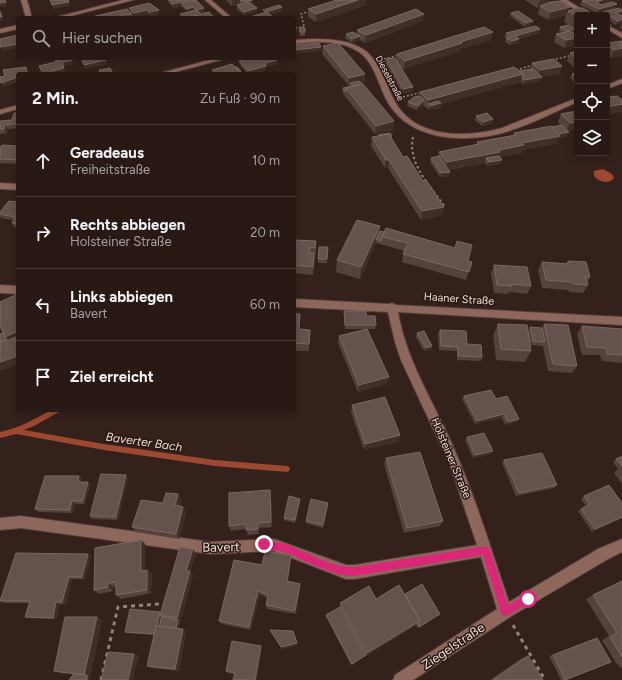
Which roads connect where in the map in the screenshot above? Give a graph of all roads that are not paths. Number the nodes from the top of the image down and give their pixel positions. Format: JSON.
{"nodes":[{"id":1,"x":24,"y":0,"type":"edge"},
{"id":2,"x":130,"y":0,"type":"edge"},
{"id":3,"x":208,"y":0,"type":"edge"},
{"id":4,"x":563,"y":0,"type":"edge"},
{"id":5,"x":583,"y":12,"type":"edge"},
{"id":6,"x":28,"y":16,"type":"edge"},
{"id":7,"x":64,"y":16,"type":"edge"},
{"id":8,"x":227,"y":16,"type":"edge"},
{"id":9,"x":16,"y":28,"type":"edge"},
{"id":10,"x":610,"y":29,"type":"edge"},
{"id":11,"x":0,"y":32,"type":"edge"},
{"id":12,"x":622,"y":36,"type":"edge"},
{"id":13,"x":296,"y":42,"type":"edge"},
{"id":14,"x":217,"y":60,"type":"edge"},
{"id":15,"x":193,"y":66,"type":"junction"},
{"id":16,"x":168,"y":72,"type":"edge"},
{"id":17,"x":194,"y":72,"type":"edge"},
{"id":18,"x":622,"y":81,"type":"edge"},
{"id":19,"x":610,"y":86,"type":"edge"},
{"id":20,"x":574,"y":101,"type":"edge"},
{"id":21,"x":16,"y":108,"type":"edge"},
{"id":22,"x":0,"y":112,"type":"edge"},
{"id":23,"x":0,"y":186,"type":"edge"},
{"id":24,"x":16,"y":187,"type":"edge"},
{"id":25,"x":0,"y":289,"type":"edge"},
{"id":26,"x":16,"y":290,"type":"edge"},
{"id":27,"x":296,"y":302,"type":"edge"},
{"id":28,"x":392,"y":307,"type":"junction"},
{"id":29,"x":622,"y":321,"type":"edge"},
{"id":30,"x":0,"y":524,"type":"edge"},
{"id":31,"x":622,"y":546,"type":"edge"},
{"id":32,"x":486,"y":550,"type":"junction"},
{"id":33,"x":505,"y":612,"type":"junction"},
{"id":34,"x":400,"y":680,"type":"edge"}],
"edges":[{"from":1,"to":6,"type":"street"},
{"from":2,"to":7,"type":"street"},
{"from":3,"to":8,"type":"street"},
{"from":4,"to":5,"type":"street"},
{"from":9,"to":11,"type":"street"},
{"from":10,"to":12,"type":"street"},
{"from":13,"to":20,"type":"street","name":"Dieselstraße"},
{"from":14,"to":15,"type":"street"},
{"from":15,"to":16,"type":"street"},
{"from":15,"to":17,"type":"street"},
{"from":18,"to":19,"type":"street"},
{"from":21,"to":22,"type":"street"},
{"from":23,"to":24,"type":"street"},
{"from":25,"to":26,"type":"street"},
{"from":27,"to":28,"type":"street","name":"Haaner Straße"},
{"from":28,"to":29,"type":"street","name":"Haaner Straße"},
{"from":28,"to":32,"type":"street","name":"Holsteiner Straße"},
{"from":30,"to":32,"type":"street","name":"Bavert"},
{"from":31,"to":33,"type":"street","name":"Ziegelstraße"},
{"from":32,"to":33,"type":"street","name":"Holsteiner Straße"},
{"from":33,"to":34,"type":"street","name":"Ziegelstraße"}]}
